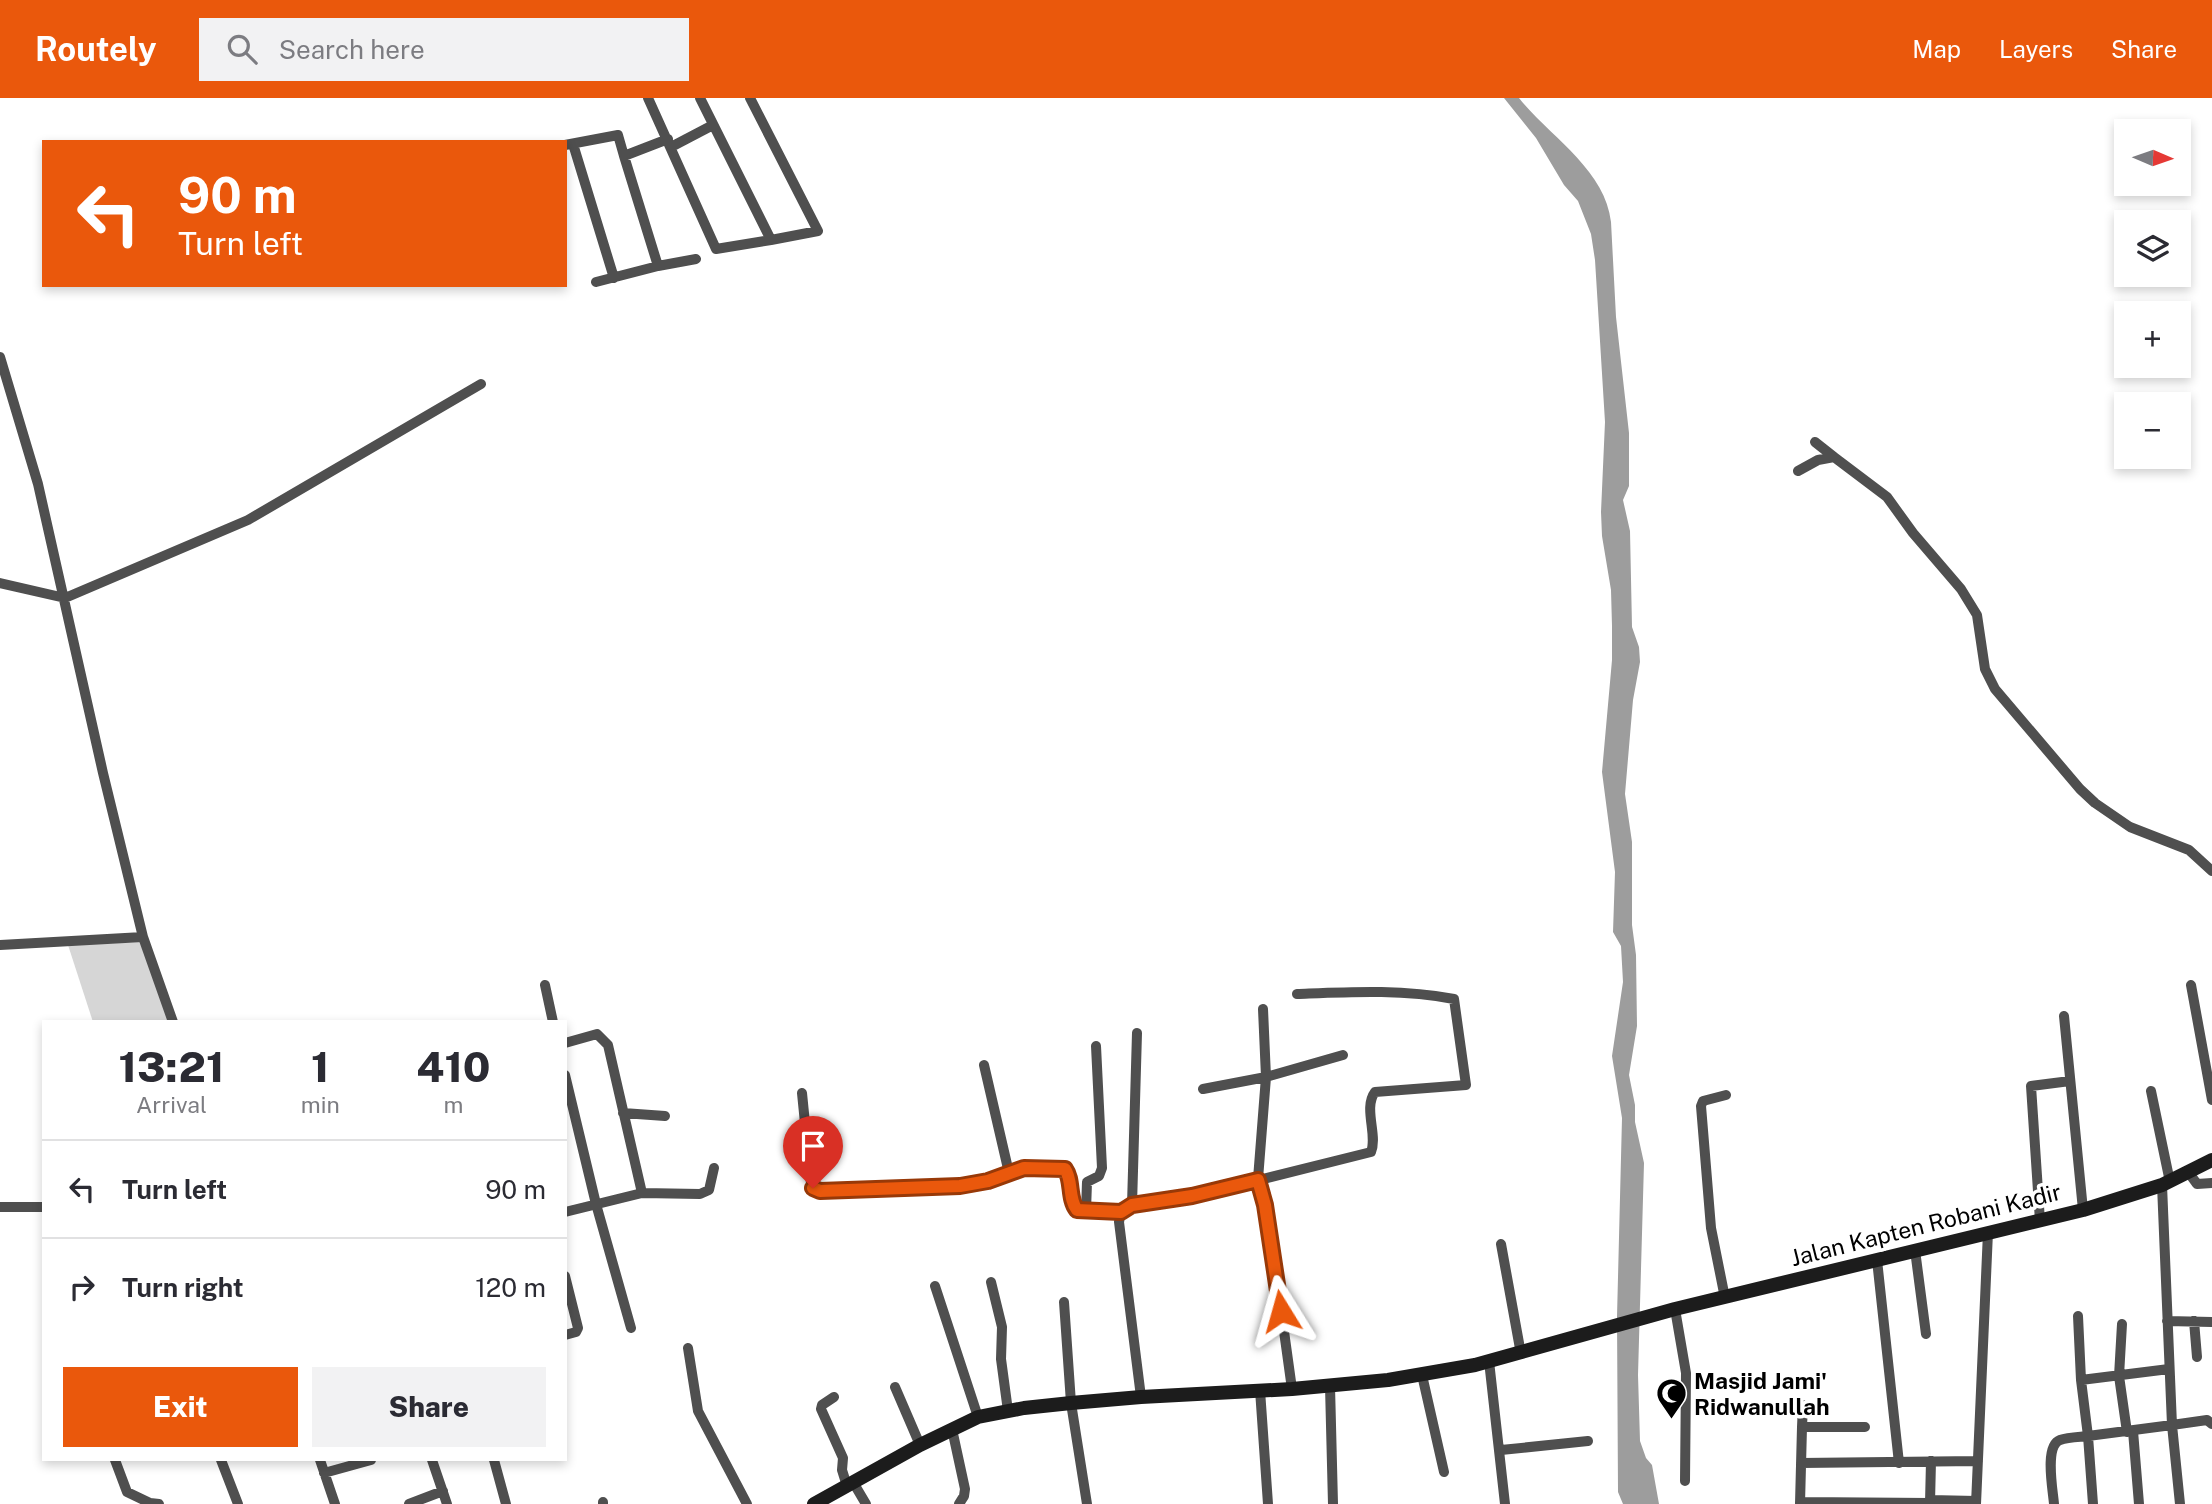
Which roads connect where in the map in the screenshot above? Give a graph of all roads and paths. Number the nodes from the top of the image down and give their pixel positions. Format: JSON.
{"nodes":[{"id":1,"x":700,"y":98,"type":"edge"},
{"id":2,"x":750,"y":98,"type":"edge"},
{"id":3,"x":652,"y":99,"type":"edge"},
{"id":4,"x":713,"y":125,"type":"junction"},
{"id":5,"x":669,"y":143,"type":"junction"},
{"id":6,"x":569,"y":145,"type":"edge"},
{"id":7,"x":624,"y":156,"type":"junction"},
{"id":8,"x":771,"y":240,"type":"junction"},
{"id":9,"x":696,"y":259,"type":"dead end"},
{"id":10,"x":659,"y":266,"type":"junction"},
{"id":11,"x":614,"y":278,"type":"junction"},
{"id":12,"x":596,"y":282,"type":"dead end"},
{"id":13,"x":0,"y":357,"type":"edge"},
{"id":14,"x":481,"y":384,"type":"dead end"},
{"id":15,"x":1815,"y":442,"type":"dead end"},
{"id":16,"x":1834,"y":457,"type":"junction"},
{"id":17,"x":1798,"y":471,"type":"dead end"},
{"id":18,"x":0,"y":583,"type":"edge"},
{"id":19,"x":65,"y":598,"type":"junction"},
{"id":20,"x":2212,"y":871,"type":"edge"},
{"id":21,"x":143,"y":937,"type":"junction"},
{"id":22,"x":0,"y":945,"type":"edge"},
{"id":23,"x":545,"y":985,"type":"dead end"},
{"id":24,"x":2191,"y":985,"type":"dead end"},
{"id":25,"x":1297,"y":994,"type":"dead end"},
{"id":26,"x":1263,"y":1009,"type":"dead end"},
{"id":27,"x":2064,"y":1016,"type":"dead end"},
{"id":28,"x":172,"y":1020,"type":"edge"},
{"id":29,"x":553,"y":1020,"type":"edge"},
{"id":30,"x":1137,"y":1033,"type":"dead end"},
{"id":31,"x":567,"y":1042,"type":"edge"},
{"id":32,"x":1097,"y":1046,"type":"dead end"},
{"id":33,"x":1343,"y":1055,"type":"dead end"},
{"id":34,"x":985,"y":1065,"type":"dead end"},
{"id":35,"x":1266,"y":1077,"type":"junction"},
{"id":36,"x":2070,"y":1081,"type":"junction"},
{"id":37,"x":567,"y":1083,"type":"edge"},
{"id":38,"x":1203,"y":1089,"type":"dead end"},
{"id":39,"x":2151,"y":1091,"type":"dead end"},
{"id":40,"x":802,"y":1093,"type":"dead end"},
{"id":41,"x":1726,"y":1095,"type":"dead end"},
{"id":42,"x":2212,"y":1100,"type":"edge"},
{"id":43,"x":623,"y":1113,"type":"junction"},
{"id":44,"x":665,"y":1116,"type":"dead end"},
{"id":45,"x":2212,"y":1160,"type":"edge"},
{"id":46,"x":714,"y":1168,"type":"dead end"},
{"id":47,"x":1009,"y":1172,"type":"junction"},
{"id":48,"x":2189,"y":1172,"type":"junction"},
{"id":49,"x":1258,"y":1180,"type":"junction"},
{"id":50,"x":2166,"y":1183,"type":"junction"},
{"id":51,"x":2212,"y":1183,"type":"edge"},
{"id":52,"x":642,"y":1193,"type":"junction"},
{"id":53,"x":596,"y":1204,"type":"junction"},
{"id":54,"x":1132,"y":1205,"type":"junction"},
{"id":55,"x":42,"y":1206,"type":"edge"},
{"id":56,"x":0,"y":1207,"type":"edge"},
{"id":57,"x":2083,"y":1210,"type":"junction"},
{"id":58,"x":567,"y":1211,"type":"edge"},
{"id":59,"x":1086,"y":1211,"type":"junction"},
{"id":60,"x":1121,"y":1212,"type":"junction"},
{"id":61,"x":2040,"y":1221,"type":"junction"},
{"id":62,"x":1989,"y":1232,"type":"junction"},
{"id":63,"x":1501,"y":1244,"type":"dead end"},
{"id":64,"x":1915,"y":1250,"type":"junction"},
{"id":65,"x":1877,"y":1260,"type":"junction"},
{"id":66,"x":991,"y":1282,"type":"dead end"},
{"id":67,"x":567,"y":1284,"type":"edge"},
{"id":68,"x":935,"y":1286,"type":"dead end"},
{"id":69,"x":1725,"y":1298,"type":"junction"},
{"id":70,"x":1065,"y":1302,"type":"dead end"},
{"id":71,"x":1675,"y":1309,"type":"junction"},
{"id":72,"x":2078,"y":1316,"type":"dead end"},
{"id":73,"x":2167,"y":1321,"type":"junction"},
{"id":74,"x":2194,"y":1321,"type":"junction"},
{"id":75,"x":2212,"y":1322,"type":"edge"},
{"id":76,"x":2122,"y":1324,"type":"dead end"},
{"id":77,"x":631,"y":1328,"type":"dead end"},
{"id":78,"x":567,"y":1334,"type":"edge"},
{"id":79,"x":1926,"y":1334,"type":"dead end"},
{"id":80,"x":688,"y":1348,"type":"dead end"},
{"id":81,"x":1521,"y":1354,"type":"junction"},
{"id":82,"x":2197,"y":1357,"type":"dead end"},
{"id":83,"x":1489,"y":1361,"type":"junction"},
{"id":84,"x":2169,"y":1369,"type":"junction"},
{"id":85,"x":1422,"y":1375,"type":"junction"},
{"id":86,"x":2119,"y":1376,"type":"junction"},
{"id":87,"x":2081,"y":1380,"type":"junction"},
{"id":88,"x":1330,"y":1386,"type":"junction"},
{"id":89,"x":895,"y":1387,"type":"dead end"},
{"id":90,"x":1292,"y":1389,"type":"junction"},
{"id":91,"x":1260,"y":1390,"type":"junction"},
{"id":92,"x":1141,"y":1396,"type":"junction"},
{"id":93,"x":834,"y":1397,"type":"dead end"},
{"id":94,"x":1071,"y":1403,"type":"junction"},
{"id":95,"x":1803,"y":1405,"type":"dead end"},
{"id":96,"x":1008,"y":1411,"type":"junction"},
{"id":97,"x":978,"y":1417,"type":"junction"},
{"id":98,"x":2212,"y":1424,"type":"edge"},
{"id":99,"x":2172,"y":1425,"type":"junction"},
{"id":100,"x":1802,"y":1427,"type":"junction"},
{"id":101,"x":1866,"y":1427,"type":"dead end"},
{"id":102,"x":952,"y":1429,"type":"junction"},
{"id":103,"x":2130,"y":1432,"type":"junction"},
{"id":104,"x":2088,"y":1436,"type":"junction"},
{"id":105,"x":1588,"y":1441,"type":"dead end"},
{"id":106,"x":920,"y":1445,"type":"junction"},
{"id":107,"x":1501,"y":1450,"type":"junction"},
{"id":108,"x":116,"y":1461,"type":"edge"},
{"id":109,"x":221,"y":1461,"type":"edge"},
{"id":110,"x":320,"y":1461,"type":"edge"},
{"id":111,"x":367,"y":1461,"type":"edge"},
{"id":112,"x":432,"y":1461,"type":"edge"},
{"id":113,"x":494,"y":1461,"type":"edge"},
{"id":114,"x":1931,"y":1461,"type":"junction"},
{"id":115,"x":1978,"y":1461,"type":"junction"},
{"id":116,"x":1801,"y":1463,"type":"junction"},
{"id":117,"x":1899,"y":1463,"type":"junction"},
{"id":118,"x":1444,"y":1472,"type":"dead end"},
{"id":119,"x":324,"y":1473,"type":"junction"},
{"id":120,"x":1685,"y":1481,"type":"dead end"},
{"id":121,"x":850,"y":1484,"type":"junction"},
{"id":122,"x":443,"y":1491,"type":"junction"},
{"id":123,"x":1930,"y":1502,"type":"edge"},
{"id":124,"x":1800,"y":1503,"type":"edge"},
{"id":125,"x":1976,"y":1503,"type":"edge"},
{"id":126,"x":159,"y":1504,"type":"edge"},
{"id":127,"x":238,"y":1504,"type":"edge"},
{"id":128,"x":335,"y":1504,"type":"edge"},
{"id":129,"x":409,"y":1504,"type":"edge"},
{"id":130,"x":447,"y":1504,"type":"edge"},
{"id":131,"x":506,"y":1504,"type":"edge"},
{"id":132,"x":747,"y":1504,"type":"edge"},
{"id":133,"x":814,"y":1504,"type":"edge"},
{"id":134,"x":866,"y":1504,"type":"edge"},
{"id":135,"x":959,"y":1504,"type":"edge"},
{"id":136,"x":1087,"y":1504,"type":"edge"},
{"id":137,"x":1268,"y":1504,"type":"edge"},
{"id":138,"x":1333,"y":1504,"type":"edge"},
{"id":139,"x":1505,"y":1504,"type":"edge"},
{"id":140,"x":2054,"y":1504,"type":"edge"},
{"id":141,"x":2092,"y":1504,"type":"edge"},
{"id":142,"x":2139,"y":1504,"type":"edge"},
{"id":143,"x":2180,"y":1504,"type":"edge"}],
"edges":[{"from":1,"to":4,"type":"street"},
{"from":2,"to":8,"type":"street"},
{"from":3,"to":5,"type":"street"},
{"from":4,"to":5,"type":"street"},
{"from":4,"to":8,"type":"street"},
{"from":5,"to":7,"type":"street"},
{"from":5,"to":8,"type":"street"},
{"from":6,"to":7,"type":"street"},
{"from":6,"to":11,"type":"street"},
{"from":7,"to":10,"type":"street"},
{"from":9,"to":10,"type":"street"},
{"from":10,"to":11,"type":"street"},
{"from":11,"to":12,"type":"street"},
{"from":13,"to":19,"type":"street"},
{"from":14,"to":19,"type":"street"},
{"from":15,"to":16,"type":"street"},
{"from":16,"to":17,"type":"street"},
{"from":16,"to":20,"type":"street"},
{"from":18,"to":19,"type":"street"},
{"from":19,"to":21,"type":"street"},
{"from":21,"to":22,"type":"street"},
{"from":21,"to":28,"type":"street"},
{"from":23,"to":29,"type":"street"},
{"from":24,"to":42,"type":"street"},
{"from":25,"to":49,"type":"street"},
{"from":26,"to":35,"type":"street"},
{"from":27,"to":36,"type":"street"},
{"from":30,"to":54,"type":"street"},
{"from":31,"to":43,"type":"street"},
{"from":32,"to":59,"type":"street"},
{"from":33,"to":35,"type":"street"},
{"from":34,"to":47,"type":"street"},
{"from":35,"to":38,"type":"street"},
{"from":35,"to":49,"type":"street"},
{"from":36,"to":57,"type":"street"},
{"from":36,"to":61,"type":"street"},
{"from":37,"to":53,"type":"street"},
{"from":39,"to":50,"type":"street"},
{"from":40,"to":47,"type":"street"},
{"from":41,"to":69,"type":"street"},
{"from":43,"to":44,"type":"street"},
{"from":43,"to":52,"type":"street"},
{"from":45,"to":48,"type":"main road","name":"Jalan Kapten Robani Kadir"},
{"from":46,"to":52,"type":"street"},
{"from":47,"to":59,"type":"street"},
{"from":48,"to":50,"type":"main road","name":"Jalan Kapten Robani Kadir"},
{"from":48,"to":51,"type":"street"},
{"from":49,"to":54,"type":"street"},
{"from":49,"to":90,"type":"street"},
{"from":50,"to":57,"type":"main road","name":"Jalan Kapten Robani Kadir"},
{"from":50,"to":73,"type":"street"},
{"from":52,"to":53,"type":"street"},
{"from":53,"to":58,"type":"street"},
{"from":53,"to":77,"type":"street"},
{"from":54,"to":60,"type":"street"},
{"from":55,"to":56,"type":"street"},
{"from":57,"to":61,"type":"main road","name":"Jalan Kapten Robani Kadir"},
{"from":59,"to":60,"type":"street"},
{"from":60,"to":92,"type":"street"},
{"from":61,"to":62,"type":"main road","name":"Jalan Kapten Robani Kadir"},
{"from":62,"to":64,"type":"main road","name":"Jalan Kapten Robani Kadir"},
{"from":62,"to":115,"type":"street"},
{"from":63,"to":81,"type":"street"},
{"from":64,"to":65,"type":"main road","name":"Jalan Kapten Robani Kadir"},
{"from":64,"to":79,"type":"street"},
{"from":65,"to":69,"type":"main road","name":"Jalan Kapten Robani Kadir"},
{"from":65,"to":117,"type":"street"},
{"from":66,"to":96,"type":"street"},
{"from":67,"to":78,"type":"street"},
{"from":68,"to":97,"type":"street"},
{"from":69,"to":71,"type":"main road","name":"Jalan Kapten Robani Kadir"},
{"from":70,"to":94,"type":"street"},
{"from":71,"to":81,"type":"main road","name":"Jalan Kapten Robani Kadir"},
{"from":71,"to":120,"type":"street"},
{"from":72,"to":87,"type":"street"},
{"from":73,"to":74,"type":"street"},
{"from":73,"to":84,"type":"street"},
{"from":74,"to":75,"type":"street"},
{"from":74,"to":82,"type":"street"},
{"from":76,"to":86,"type":"street"},
{"from":80,"to":132,"type":"street"},
{"from":81,"to":83,"type":"main road","name":"Jalan Kapten Robani Kadir"},
{"from":83,"to":85,"type":"main road","name":"Jalan Kapten Robani Kadir"},
{"from":83,"to":107,"type":"street"},
{"from":84,"to":86,"type":"street"},
{"from":84,"to":99,"type":"street"},
{"from":85,"to":88,"type":"main road","name":"Jalan Kapten Robani Kadir"},
{"from":85,"to":118,"type":"street"},
{"from":86,"to":87,"type":"street"},
{"from":86,"to":103,"type":"street"},
{"from":87,"to":104,"type":"street"},
{"from":88,"to":90,"type":"main road","name":"Jalan Kapten Robani Kadir"},
{"from":88,"to":138,"type":"street"},
{"from":89,"to":106,"type":"street"},
{"from":90,"to":91,"type":"main road","name":"Jalan Kapten Robani Kadir"},
{"from":91,"to":92,"type":"main road","name":"Jalan Kapten Robani Kadir"},
{"from":91,"to":137,"type":"street"},
{"from":92,"to":94,"type":"main road","name":"Jalan Kapten Robani Kadir"},
{"from":93,"to":121,"type":"street"},
{"from":94,"to":96,"type":"main road","name":"Jalan Kapten Robani Kadir"},
{"from":94,"to":136,"type":"street"},
{"from":95,"to":100,"type":"street"},
{"from":96,"to":97,"type":"main road","name":"Jalan Kapten Robani Kadir"},
{"from":97,"to":102,"type":"main road","name":"Jalan Kapten Robani Kadir"},
{"from":98,"to":99,"type":"street"},
{"from":99,"to":103,"type":"street"},
{"from":99,"to":143,"type":"street"},
{"from":100,"to":101,"type":"street"},
{"from":100,"to":116,"type":"street"},
{"from":102,"to":106,"type":"main road","name":"Jalan Kapten Robani Kadir"},
{"from":102,"to":135,"type":"street"},
{"from":103,"to":104,"type":"street"},
{"from":103,"to":142,"type":"street"},
{"from":104,"to":140,"type":"street"},
{"from":104,"to":141,"type":"street"},
{"from":105,"to":107,"type":"street"},
{"from":106,"to":121,"type":"main road","name":"Jalan Kapten Robani Kadir"},
{"from":107,"to":139,"type":"street"},
{"from":108,"to":126,"type":"street"},
{"from":109,"to":127,"type":"street"},
{"from":110,"to":119,"type":"street"},
{"from":111,"to":119,"type":"street"},
{"from":112,"to":122,"type":"street"},
{"from":113,"to":131,"type":"street"},
{"from":114,"to":115,"type":"street"},
{"from":114,"to":117,"type":"street"},
{"from":114,"to":123,"type":"street"},
{"from":115,"to":125,"type":"street"},
{"from":116,"to":117,"type":"street"},
{"from":116,"to":124,"type":"street"},
{"from":119,"to":128,"type":"street"},
{"from":121,"to":133,"type":"main road","name":"Jalan Kapten Robani Kadir"},
{"from":121,"to":134,"type":"street"},
{"from":122,"to":129,"type":"street"},
{"from":122,"to":130,"type":"street"},
{"from":123,"to":124,"type":"street"},
{"from":123,"to":125,"type":"street"}]}
